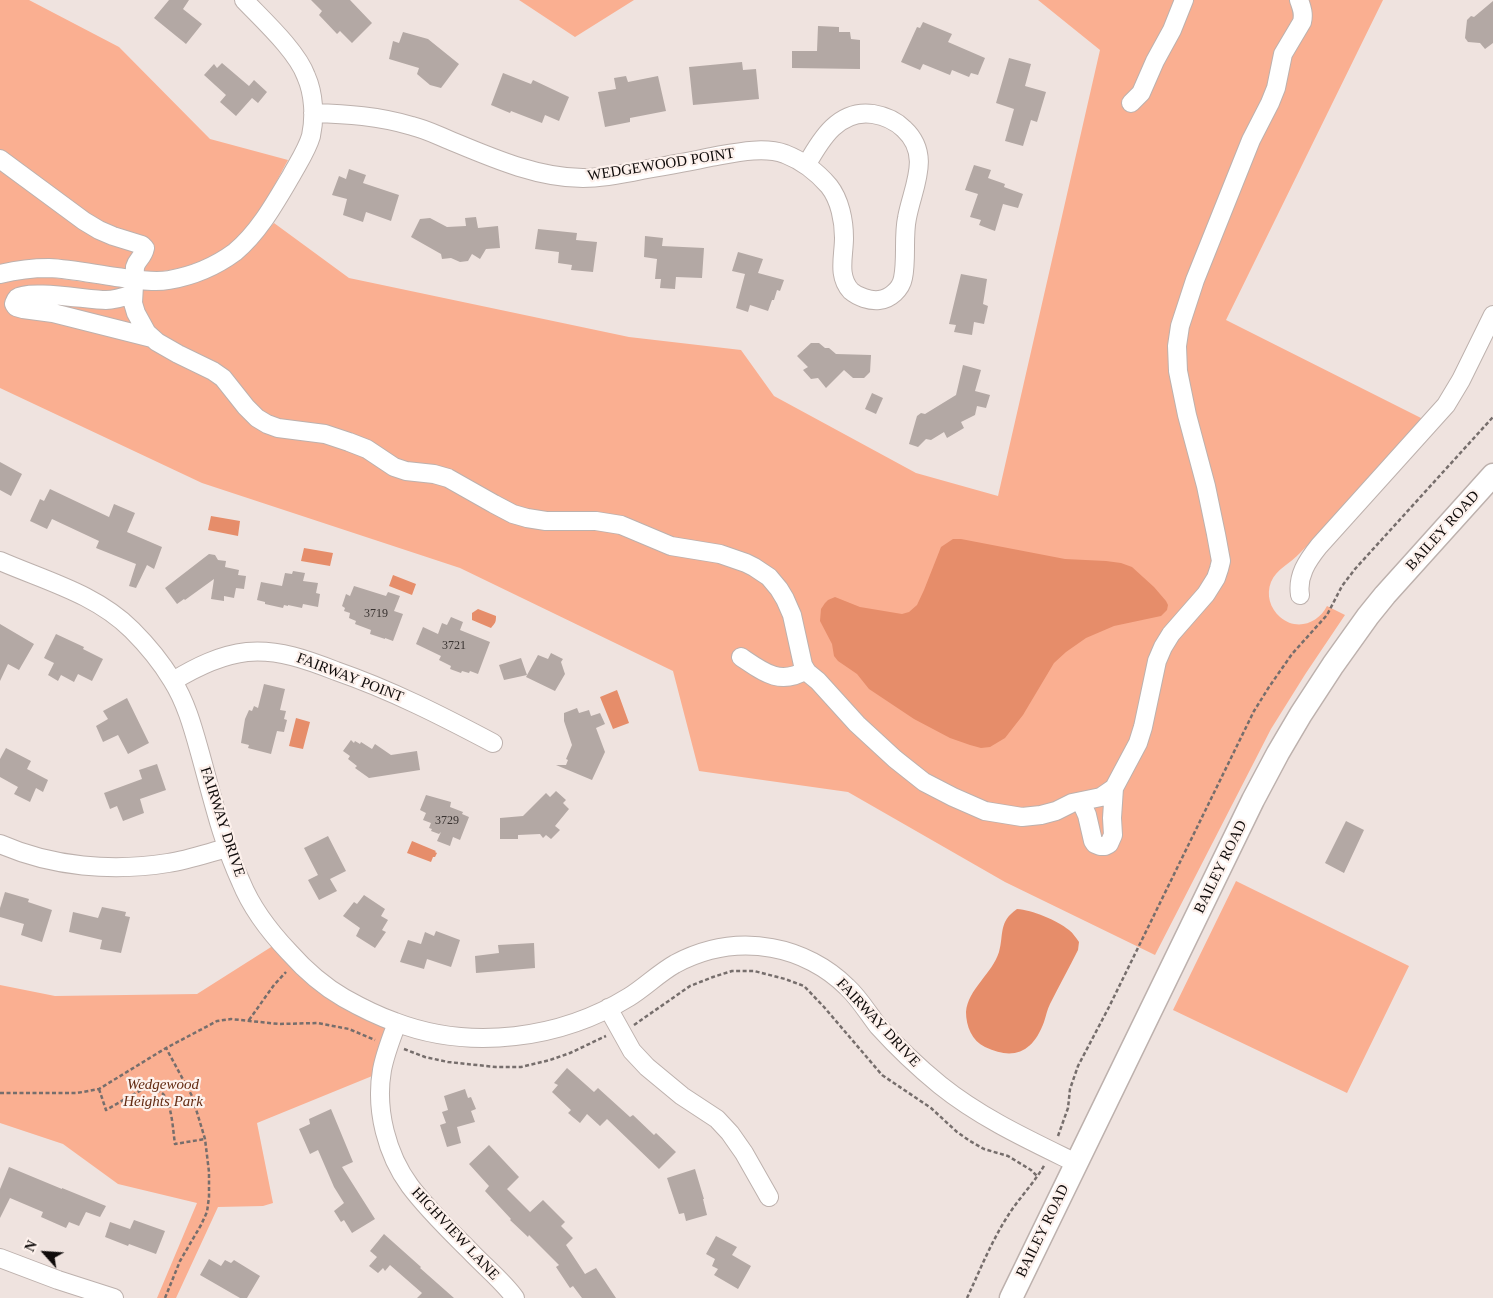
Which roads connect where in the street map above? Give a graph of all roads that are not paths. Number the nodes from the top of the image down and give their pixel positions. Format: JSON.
{"nodes":[{"id":1,"x":244,"y":0,"type":"edge"},
{"id":2,"x":1184,"y":0,"type":"edge"},
{"id":3,"x":1299,"y":0,"type":"edge"},
{"id":4,"x":1131,"y":104,"type":"dead end"},
{"id":5,"x":313,"y":113,"type":"junction"},
{"id":6,"x":0,"y":159,"type":"edge"},
{"id":7,"x":807,"y":164,"type":"junction"},
{"id":8,"x":0,"y":274,"type":"edge"},
{"id":9,"x":133,"y":286,"type":"junction"},
{"id":10,"x":1493,"y":315,"type":"edge"},
{"id":11,"x":152,"y":338,"type":"junction"},
{"id":12,"x":1493,"y":475,"type":"edge"},
{"id":13,"x":0,"y":561,"type":"edge"},
{"id":14,"x":1300,"y":595,"type":"dead end"},
{"id":15,"x":741,"y":657,"type":"dead end"},
{"id":16,"x":806,"y":670,"type":"junction"},
{"id":17,"x":173,"y":681,"type":"junction"},
{"id":18,"x":492,"y":743,"type":"dead end"},
{"id":19,"x":1114,"y":788,"type":"junction"},
{"id":20,"x":1078,"y":802,"type":"junction"},
{"id":21,"x":0,"y":844,"type":"edge"},
{"id":22,"x":228,"y":848,"type":"junction"},
{"id":23,"x":608,"y":1008,"type":"junction"},
{"id":24,"x":397,"y":1023,"type":"junction"},
{"id":25,"x":1076,"y":1164,"type":"junction"},
{"id":26,"x":769,"y":1197,"type":"dead end"},
{"id":27,"x":0,"y":1258,"type":"edge"},
{"id":28,"x":114,"y":1298,"type":"edge"},
{"id":29,"x":515,"y":1298,"type":"edge"},
{"id":30,"x":1011,"y":1298,"type":"edge"}],
"edges":[{"from":1,"to":5,"type":"street"},
{"from":2,"to":4,"type":"street"},
{"from":3,"to":19,"type":"street"},
{"from":5,"to":7,"type":"street","name":"WEDGEWOOD POINT"},
{"from":5,"to":9,"type":"street"},
{"from":6,"to":9,"type":"street"},
{"from":7,"to":7,"type":"street","name":"WEDGEWOOD POINT"},
{"from":8,"to":9,"type":"street"},
{"from":9,"to":11,"type":"street"},
{"from":9,"to":11,"type":"street"},
{"from":10,"to":14,"type":"street"},
{"from":11,"to":16,"type":"street"},
{"from":12,"to":25,"type":"main road","name":"BAILEY ROAD"},
{"from":13,"to":17,"type":"street","name":"FAIRWAY DRIVE"},
{"from":15,"to":16,"type":"street"},
{"from":16,"to":20,"type":"street"},
{"from":17,"to":18,"type":"street","name":"FAIRWAY POINT"},
{"from":17,"to":22,"type":"street","name":"FAIRWAY DRIVE"},
{"from":19,"to":20,"type":"street"},
{"from":19,"to":20,"type":"street"},
{"from":21,"to":22,"type":"street"},
{"from":22,"to":24,"type":"street","name":"FAIRWAY DRIVE"},
{"from":23,"to":24,"type":"street","name":"FAIRWAY DRIVE"},
{"from":23,"to":25,"type":"street","name":"FAIRWAY DRIVE"},
{"from":23,"to":26,"type":"street"},
{"from":24,"to":29,"type":"street","name":"HIGHVIEW LANE"},
{"from":25,"to":30,"type":"main road","name":"BAILEY ROAD"},
{"from":27,"to":28,"type":"street"}]}
